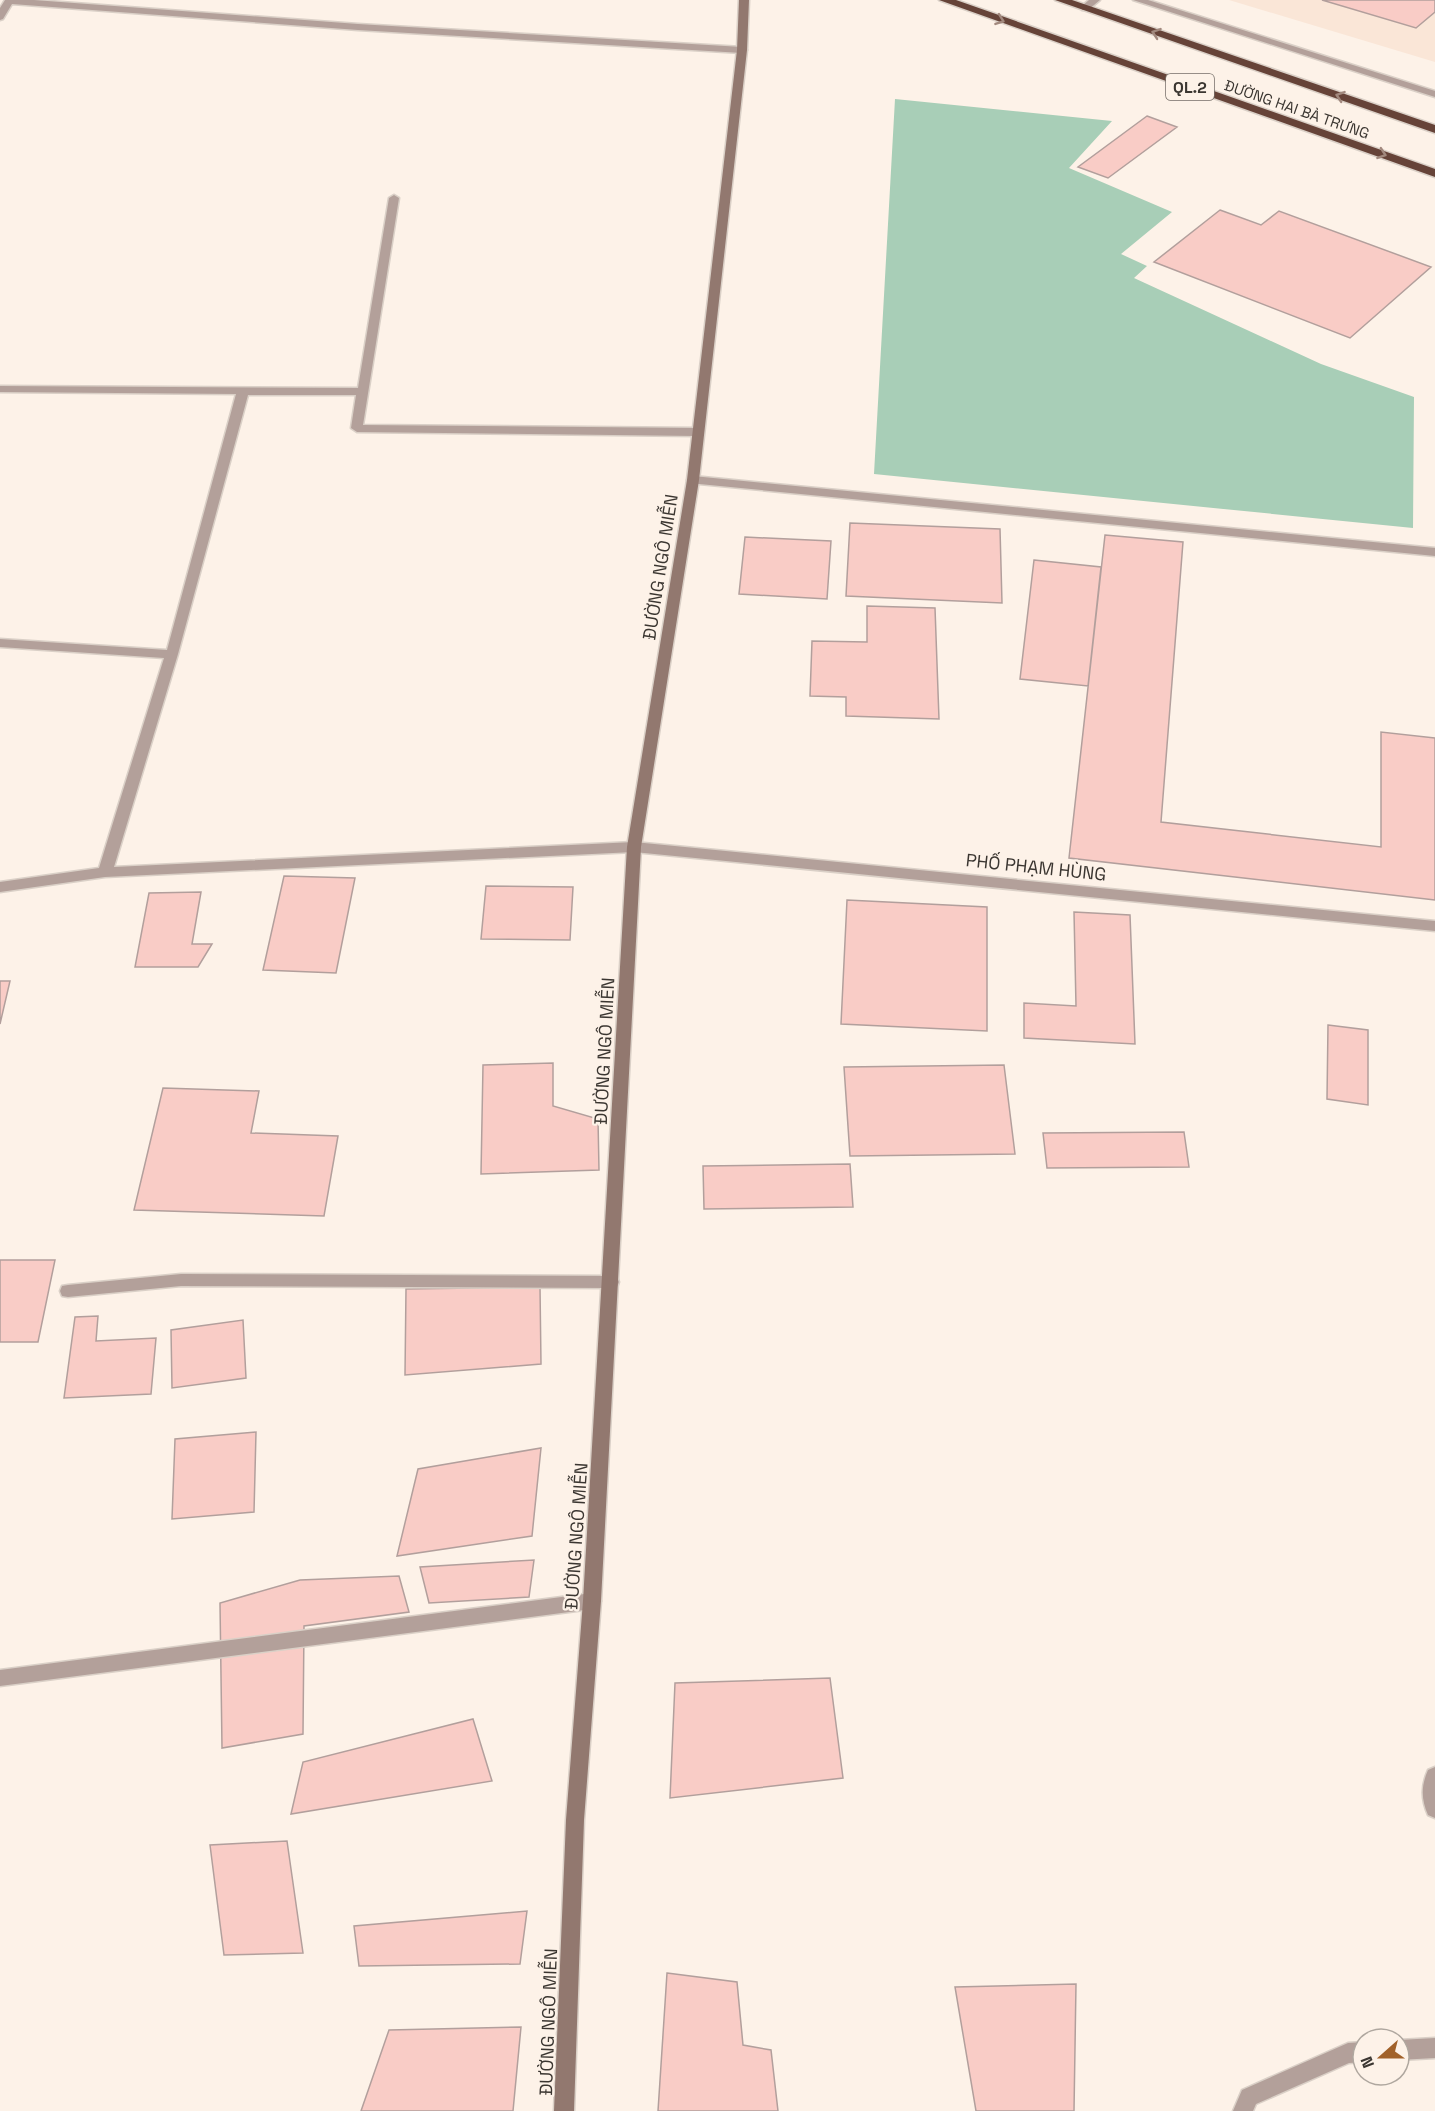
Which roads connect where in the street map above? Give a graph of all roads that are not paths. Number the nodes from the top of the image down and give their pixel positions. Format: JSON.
{"nodes":[{"id":1,"x":744,"y":0,"type":"edge"},
{"id":2,"x":945,"y":0,"type":"edge"},
{"id":3,"x":1061,"y":0,"type":"edge"},
{"id":4,"x":1095,"y":0,"type":"edge"},
{"id":5,"x":1138,"y":0,"type":"edge"},
{"id":6,"x":4,"y":1,"type":"edge"},
{"id":7,"x":1085,"y":8,"type":"junction"},
{"id":8,"x":0,"y":17,"type":"edge"},
{"id":9,"x":742,"y":51,"type":"junction"},
{"id":10,"x":1435,"y":94,"type":"edge"},
{"id":11,"x":1435,"y":129,"type":"edge"},
{"id":12,"x":1435,"y":173,"type":"edge"},
{"id":13,"x":394,"y":198,"type":"dead end"},
{"id":14,"x":0,"y":389,"type":"edge"},
{"id":15,"x":243,"y":391,"type":"junction"},
{"id":16,"x":362,"y":392,"type":"junction"},
{"id":17,"x":697,"y":432,"type":"junction"},
{"id":18,"x":693,"y":480,"type":"junction"},
{"id":19,"x":1435,"y":552,"type":"edge"},
{"id":20,"x":0,"y":643,"type":"edge"},
{"id":21,"x":172,"y":654,"type":"junction"},
{"id":22,"x":634,"y":847,"type":"junction"},
{"id":23,"x":105,"y":872,"type":"junction"},
{"id":24,"x":0,"y":887,"type":"edge"},
{"id":25,"x":1435,"y":926,"type":"edge"},
{"id":26,"x":611,"y":1282,"type":"junction"},
{"id":27,"x":68,"y":1291,"type":"dead end"},
{"id":28,"x":592,"y":1601,"type":"junction"},
{"id":29,"x":0,"y":1678,"type":"edge"},
{"id":30,"x":1435,"y":1776,"type":"edge"},
{"id":31,"x":1435,"y":1809,"type":"edge"},
{"id":32,"x":1435,"y":2048,"type":"edge"},
{"id":33,"x":1411,"y":2049,"type":"edge"},
{"id":34,"x":1351,"y":2053,"type":"edge"},
{"id":35,"x":564,"y":2111,"type":"edge"},
{"id":36,"x":1243,"y":2111,"type":"edge"}],
"edges":[{"from":1,"to":9,"type":"street","name":"ĐƯỜNG NGÔ MIỄN"},
{"from":2,"to":12,"type":"highway","name":"ĐƯỜNG HAI BÀ TRƯNG","number":"QL.2","one_way":true},
{"from":3,"to":7,"type":"highway","name":"ĐƯỜNG HAI BÀ TRƯNG","number":"QL.2"},
{"from":4,"to":7,"type":"street"},
{"from":5,"to":10,"type":"street"},
{"from":6,"to":8,"type":"street"},
{"from":6,"to":9,"type":"street"},
{"from":11,"to":7,"type":"highway","name":"ĐƯỜNG HAI BÀ TRƯNG","number":"QL.2","one_way":true},
{"from":9,"to":17,"type":"street","name":"ĐƯỜNG NGÔ MIỄN"},
{"from":13,"to":16,"type":"street"},
{"from":14,"to":15,"type":"street"},
{"from":15,"to":16,"type":"street"},
{"from":15,"to":21,"type":"street"},
{"from":16,"to":17,"type":"street"},
{"from":17,"to":18,"type":"street","name":"ĐƯỜNG NGÔ MIỄN"},
{"from":18,"to":19,"type":"street"},
{"from":18,"to":22,"type":"street","name":"ĐƯỜNG NGÔ MIỄN"},
{"from":20,"to":21,"type":"street"},
{"from":21,"to":23,"type":"street"},
{"from":22,"to":23,"type":"street","name":"PHỐ PHẠM HÙNG"},
{"from":22,"to":25,"type":"street","name":"PHỐ PHẠM HÙNG"},
{"from":22,"to":26,"type":"street","name":"ĐƯỜNG NGÔ MIỄN"},
{"from":23,"to":24,"type":"street","name":"PHỐ PHẠM HÙNG"},
{"from":26,"to":27,"type":"street"},
{"from":26,"to":28,"type":"street","name":"ĐƯỜNG NGÔ MIỄN"},
{"from":28,"to":29,"type":"street"},
{"from":28,"to":35,"type":"street","name":"ĐƯỜNG NGÔ MIỄN"},
{"from":30,"to":31,"type":"street"},
{"from":32,"to":33,"type":"street"},
{"from":34,"to":36,"type":"street"}]}
